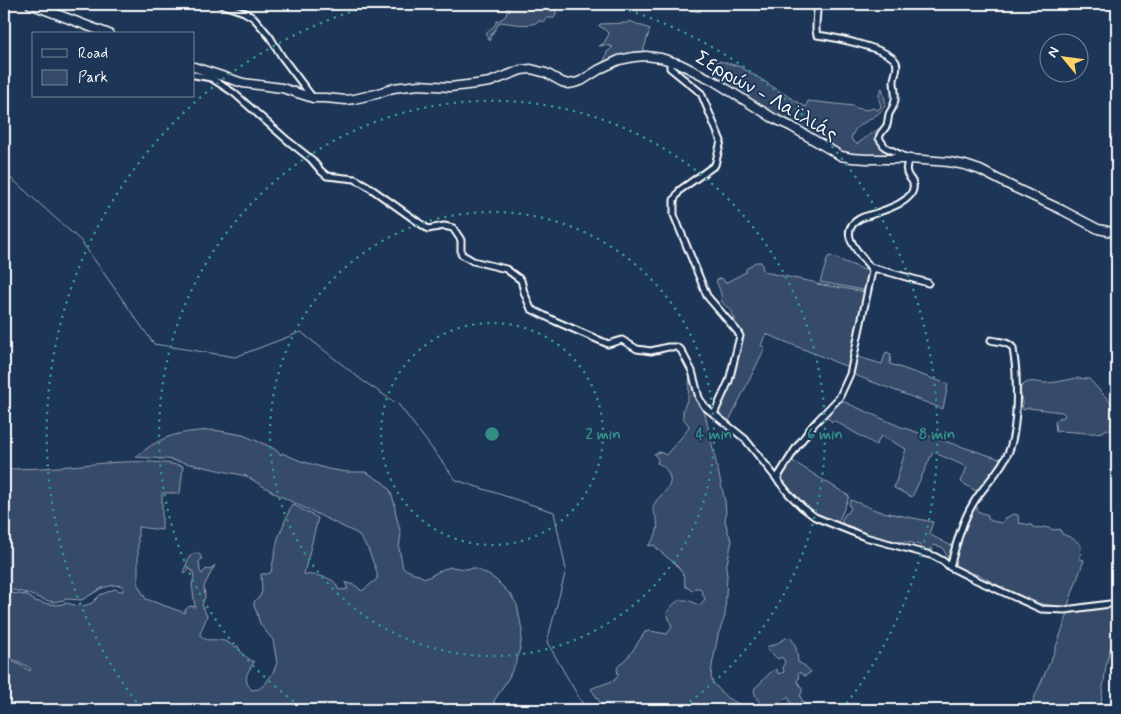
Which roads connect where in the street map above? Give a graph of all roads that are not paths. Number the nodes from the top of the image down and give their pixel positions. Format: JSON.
{"nodes":[{"id":1,"x":30,"y":4,"type":"edge"},
{"id":2,"x":220,"y":4,"type":"edge"},
{"id":3,"x":817,"y":4,"type":"edge"},
{"id":4,"x":104,"y":32,"type":"edge"},
{"id":5,"x":672,"y":61,"type":"junction"},
{"id":6,"x":195,"y":67,"type":"edge"},
{"id":7,"x":195,"y":75,"type":"edge"},
{"id":8,"x":313,"y":98,"type":"junction"},
{"id":9,"x":908,"y":159,"type":"junction"},
{"id":10,"x":1117,"y":233,"type":"edge"},
{"id":11,"x":870,"y":267,"type":"junction"},
{"id":12,"x":928,"y":283,"type":"dead end"},
{"id":13,"x":990,"y":340,"type":"dead end"},
{"id":14,"x":714,"y":414,"type":"junction"},
{"id":15,"x":778,"y":481,"type":"junction"},
{"id":16,"x":950,"y":567,"type":"junction"},
{"id":17,"x":1117,"y":602,"type":"edge"}],
"edges":[{"from":1,"to":4,"type":"main road"},
{"from":2,"to":8,"type":"street"},
{"from":3,"to":9,"type":"street"},
{"from":5,"to":8,"type":"main road","name":"Σερρών - Λαϊλιάς"},
{"from":5,"to":9,"type":"main road","name":"Σερρών - Λαϊλιάς"},
{"from":5,"to":14,"type":"street"},
{"from":6,"to":8,"type":"main road","name":"Σερρών - Λαϊλιάς"},
{"from":7,"to":14,"type":"street"},
{"from":9,"to":10,"type":"main road","name":"Σερρών - Λαϊλιάς"},
{"from":9,"to":11,"type":"street"},
{"from":11,"to":12,"type":"street"},
{"from":11,"to":15,"type":"street"},
{"from":13,"to":16,"type":"street"},
{"from":14,"to":15,"type":"street"},
{"from":15,"to":16,"type":"street"},
{"from":16,"to":17,"type":"street"}]}
